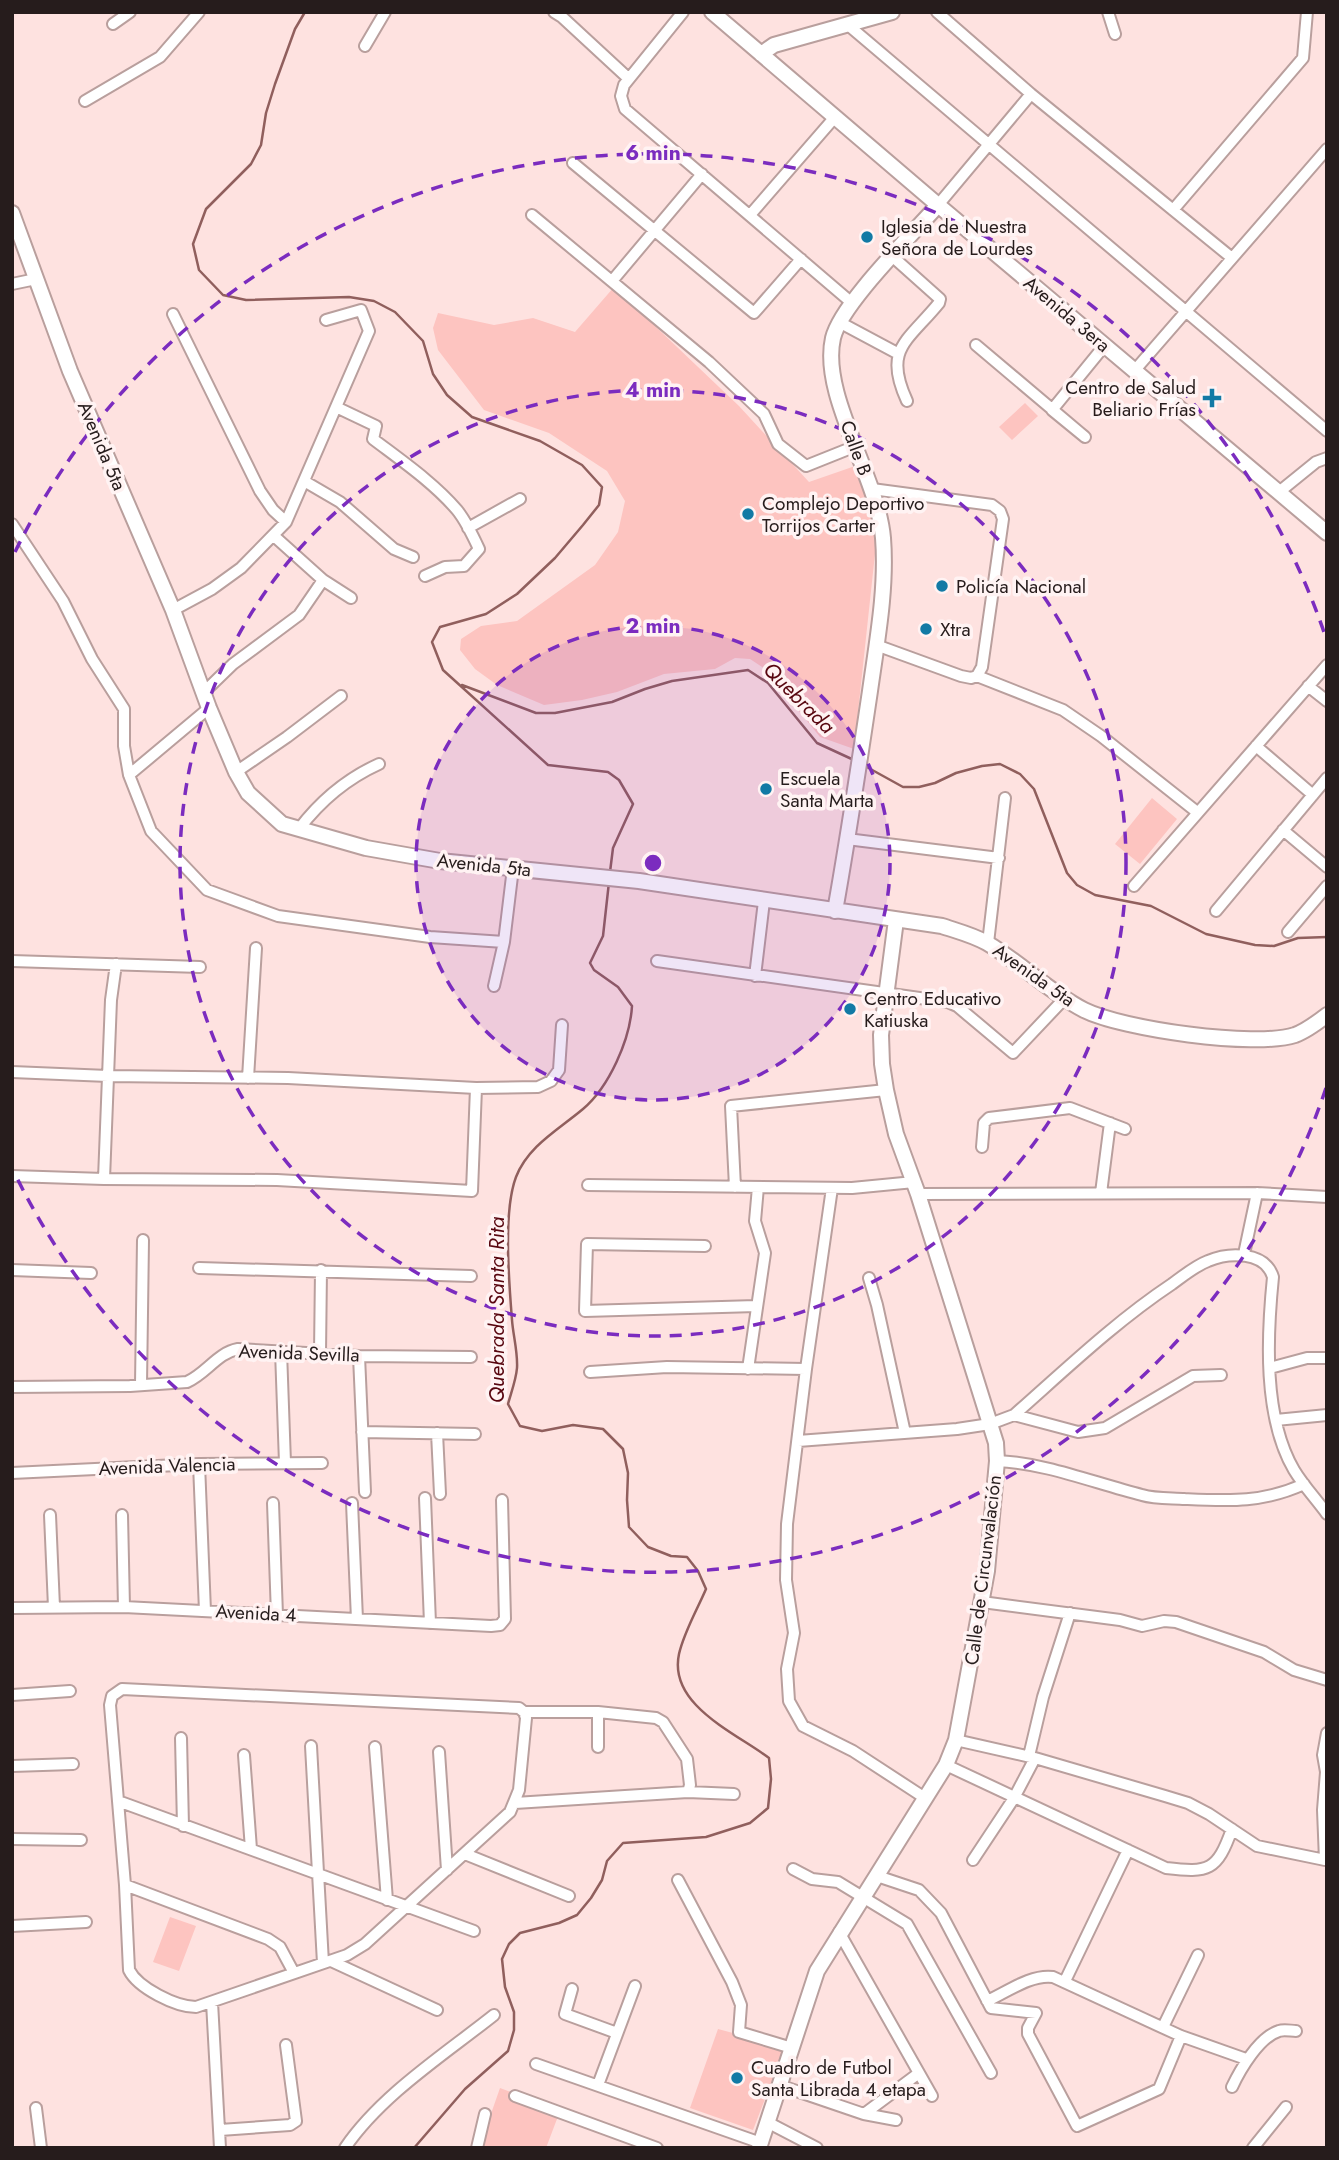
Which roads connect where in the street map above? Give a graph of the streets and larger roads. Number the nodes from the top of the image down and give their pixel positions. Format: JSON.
{"nodes":[{"id":1,"x":130,"y":12,"type":"edge"},
{"id":2,"x":199,"y":12,"type":"edge"},
{"id":3,"x":385,"y":12,"type":"edge"},
{"id":4,"x":554,"y":12,"type":"edge"},
{"id":5,"x":683,"y":12,"type":"edge"},
{"id":6,"x":712,"y":12,"type":"edge"},
{"id":7,"x":892,"y":12,"type":"edge"},
{"id":8,"x":937,"y":12,"type":"edge"},
{"id":9,"x":1108,"y":12,"type":"edge"},
{"id":10,"x":1307,"y":12,"type":"edge"},
{"id":11,"x":113,"y":24,"type":"dead end"},
{"id":12,"x":848,"y":25,"type":"junction"},
{"id":13,"x":1115,"y":34,"type":"dead end"},
{"id":14,"x":365,"y":46,"type":"dead end"},
{"id":15,"x":761,"y":54,"type":"junction"},
{"id":16,"x":628,"y":78,"type":"junction"},
{"id":17,"x":1031,"y":94,"type":"junction"},
{"id":18,"x":85,"y":100,"type":"dead end"},
{"id":19,"x":835,"y":117,"type":"junction"},
{"id":20,"x":988,"y":145,"type":"junction"},
{"id":21,"x":1327,"y":149,"type":"edge"},
{"id":22,"x":573,"y":163,"type":"dead end"},
{"id":23,"x":702,"y":174,"type":"junction"},
{"id":24,"x":938,"y":205,"type":"junction"},
{"id":25,"x":1173,"y":210,"type":"junction"},
{"id":26,"x":12,"y":212,"type":"edge"},
{"id":27,"x":532,"y":215,"type":"dead end"},
{"id":28,"x":750,"y":215,"type":"junction"},
{"id":29,"x":656,"y":229,"type":"junction"},
{"id":30,"x":893,"y":257,"type":"junction"},
{"id":31,"x":1232,"y":258,"type":"junction"},
{"id":32,"x":801,"y":259,"type":"junction"},
{"id":33,"x":36,"y":279,"type":"junction"},
{"id":34,"x":611,"y":281,"type":"junction"},
{"id":35,"x":12,"y":284,"type":"edge"},
{"id":36,"x":852,"y":303,"type":"junction"},
{"id":37,"x":1187,"y":310,"type":"junction"},
{"id":38,"x":173,"y":314,"type":"dead end"},
{"id":39,"x":326,"y":320,"type":"dead end"},
{"id":40,"x":839,"y":322,"type":"junction"},
{"id":41,"x":976,"y":345,"type":"dead end"},
{"id":42,"x":1105,"y":345,"type":"junction"},
{"id":43,"x":897,"y":353,"type":"junction"},
{"id":44,"x":1135,"y":370,"type":"junction"},
{"id":45,"x":907,"y":401,"type":"dead end"},
{"id":46,"x":336,"y":407,"type":"junction"},
{"id":47,"x":1327,"y":430,"type":"edge"},
{"id":48,"x":856,"y":446,"type":"junction"},
{"id":49,"x":1327,"y":458,"type":"edge"},
{"id":50,"x":304,"y":481,"type":"junction"},
{"id":51,"x":872,"y":489,"type":"junction"},
{"id":52,"x":1279,"y":492,"type":"junction"},
{"id":53,"x":520,"y":499,"type":"dead end"},
{"id":54,"x":286,"y":523,"type":"junction"},
{"id":55,"x":12,"y":524,"type":"edge"},
{"id":56,"x":468,"y":528,"type":"junction"},
{"id":57,"x":1327,"y":533,"type":"edge"},
{"id":58,"x":274,"y":536,"type":"junction"},
{"id":59,"x":413,"y":557,"type":"dead end"},
{"id":60,"x":425,"y":576,"type":"dead end"},
{"id":61,"x":323,"y":580,"type":"junction"},
{"id":62,"x":351,"y":598,"type":"dead end"},
{"id":63,"x":173,"y":610,"type":"junction"},
{"id":64,"x":876,"y":645,"type":"junction"},
{"id":65,"x":1327,"y":665,"type":"edge"},
{"id":66,"x":977,"y":676,"type":"junction"},
{"id":67,"x":1308,"y":686,"type":"junction"},
{"id":68,"x":203,"y":693,"type":"junction"},
{"id":69,"x":341,"y":696,"type":"dead end"},
{"id":70,"x":1327,"y":701,"type":"edge"},
{"id":71,"x":209,"y":708,"type":"junction"},
{"id":72,"x":1256,"y":746,"type":"junction"},
{"id":73,"x":379,"y":764,"type":"dead end"},
{"id":74,"x":236,"y":772,"type":"junction"},
{"id":75,"x":129,"y":775,"type":"junction"},
{"id":76,"x":1327,"y":778,"type":"edge"},
{"id":77,"x":1313,"y":795,"type":"junction"},
{"id":78,"x":1006,"y":798,"type":"dead end"},
{"id":79,"x":1197,"y":812,"type":"junction"},
{"id":80,"x":299,"y":830,"type":"junction"},
{"id":81,"x":1283,"y":830,"type":"junction"},
{"id":82,"x":848,"y":839,"type":"junction"},
{"id":83,"x":999,"y":858,"type":"junction"},
{"id":84,"x":1327,"y":867,"type":"edge"},
{"id":85,"x":513,"y":868,"type":"junction"},
{"id":86,"x":1134,"y":886,"type":"dead end"},
{"id":87,"x":1327,"y":887,"type":"edge"},
{"id":88,"x":764,"y":901,"type":"junction"},
{"id":89,"x":835,"y":911,"type":"junction"},
{"id":90,"x":1216,"y":911,"type":"dead end"},
{"id":91,"x":896,"y":920,"type":"junction"},
{"id":92,"x":1288,"y":932,"type":"dead end"},
{"id":93,"x":504,"y":942,"type":"junction"},
{"id":94,"x":988,"y":943,"type":"junction"},
{"id":95,"x":256,"y":948,"type":"dead end"},
{"id":96,"x":12,"y":961,"type":"edge"},
{"id":97,"x":657,"y":961,"type":"dead end"},
{"id":98,"x":116,"y":964,"type":"junction"},
{"id":99,"x":200,"y":967,"type":"dead end"},
{"id":100,"x":755,"y":976,"type":"junction"},
{"id":101,"x":494,"y":986,"type":"dead end"},
{"id":102,"x":886,"y":995,"type":"junction"},
{"id":103,"x":1065,"y":998,"type":"junction"},
{"id":104,"x":1327,"y":1015,"type":"edge"},
{"id":105,"x":562,"y":1025,"type":"dead end"},
{"id":106,"x":12,"y":1072,"type":"edge"},
{"id":107,"x":108,"y":1076,"type":"junction"},
{"id":108,"x":248,"y":1078,"type":"junction"},
{"id":109,"x":476,"y":1088,"type":"junction"},
{"id":110,"x":886,"y":1090,"type":"junction"},
{"id":111,"x":1110,"y":1123,"type":"junction"},
{"id":112,"x":1125,"y":1129,"type":"dead end"},
{"id":113,"x":982,"y":1147,"type":"dead end"},
{"id":114,"x":12,"y":1176,"type":"edge"},
{"id":115,"x":104,"y":1179,"type":"junction"},
{"id":116,"x":587,"y":1185,"type":"dead end"},
{"id":117,"x":735,"y":1187,"type":"junction"},
{"id":118,"x":758,"y":1187,"type":"junction"},
{"id":119,"x":832,"y":1188,"type":"junction"},
{"id":120,"x":916,"y":1188,"type":"junction"},
{"id":121,"x":1101,"y":1193,"type":"junction"},
{"id":122,"x":1257,"y":1193,"type":"junction"},
{"id":123,"x":1327,"y":1197,"type":"edge"},
{"id":124,"x":143,"y":1240,"type":"dead end"},
{"id":125,"x":705,"y":1246,"type":"dead end"},
{"id":126,"x":1244,"y":1254,"type":"junction"},
{"id":127,"x":200,"y":1268,"type":"dead end"},
{"id":128,"x":12,"y":1269,"type":"edge"},
{"id":129,"x":321,"y":1270,"type":"junction"},
{"id":130,"x":92,"y":1273,"type":"dead end"},
{"id":131,"x":471,"y":1276,"type":"dead end"},
{"id":132,"x":869,"y":1278,"type":"dead end"},
{"id":133,"x":756,"y":1306,"type":"junction"},
{"id":134,"x":281,"y":1351,"type":"junction"},
{"id":135,"x":320,"y":1353,"type":"junction"},
{"id":136,"x":359,"y":1356,"type":"junction"},
{"id":137,"x":471,"y":1357,"type":"dead end"},
{"id":138,"x":1327,"y":1358,"type":"edge"},
{"id":139,"x":1270,"y":1368,"type":"junction"},
{"id":140,"x":748,"y":1369,"type":"junction"},
{"id":141,"x":806,"y":1369,"type":"junction"},
{"id":142,"x":590,"y":1372,"type":"dead end"},
{"id":143,"x":1221,"y":1375,"type":"dead end"},
{"id":144,"x":141,"y":1385,"type":"junction"},
{"id":145,"x":12,"y":1387,"type":"edge"},
{"id":146,"x":1014,"y":1415,"type":"junction"},
{"id":147,"x":1327,"y":1415,"type":"edge"},
{"id":148,"x":1276,"y":1420,"type":"junction"},
{"id":149,"x":990,"y":1424,"type":"junction"},
{"id":150,"x":362,"y":1432,"type":"junction"},
{"id":151,"x":437,"y":1433,"type":"junction"},
{"id":152,"x":905,"y":1433,"type":"junction"},
{"id":153,"x":475,"y":1434,"type":"dead end"},
{"id":154,"x":798,"y":1441,"type":"junction"},
{"id":155,"x":997,"y":1461,"type":"junction"},
{"id":156,"x":285,"y":1463,"type":"junction"},
{"id":157,"x":322,"y":1463,"type":"dead end"},
{"id":158,"x":199,"y":1464,"type":"junction"},
{"id":159,"x":12,"y":1473,"type":"edge"},
{"id":160,"x":1304,"y":1484,"type":"junction"},
{"id":161,"x":365,"y":1492,"type":"dead end"},
{"id":162,"x":440,"y":1494,"type":"dead end"},
{"id":163,"x":425,"y":1498,"type":"dead end"},
{"id":164,"x":502,"y":1500,"type":"dead end"},
{"id":165,"x":273,"y":1503,"type":"dead end"},
{"id":166,"x":352,"y":1503,"type":"dead end"},
{"id":167,"x":1327,"y":1514,"type":"edge"},
{"id":168,"x":50,"y":1515,"type":"dead end"},
{"id":169,"x":122,"y":1515,"type":"dead end"},
{"id":170,"x":982,"y":1602,"type":"junction"},
{"id":171,"x":54,"y":1606,"type":"junction"},
{"id":172,"x":124,"y":1606,"type":"junction"},
{"id":173,"x":12,"y":1608,"type":"edge"},
{"id":174,"x":205,"y":1611,"type":"junction"},
{"id":175,"x":1070,"y":1613,"type":"junction"},
{"id":176,"x":277,"y":1615,"type":"junction"},
{"id":177,"x":357,"y":1619,"type":"junction"},
{"id":178,"x":430,"y":1623,"type":"junction"},
{"id":179,"x":1327,"y":1680,"type":"edge"},
{"id":180,"x":70,"y":1690,"type":"dead end"},
{"id":181,"x":12,"y":1695,"type":"edge"},
{"id":182,"x":524,"y":1712,"type":"junction"},
{"id":183,"x":598,"y":1712,"type":"junction"},
{"id":184,"x":1327,"y":1733,"type":"edge"},
{"id":185,"x":181,"y":1738,"type":"dead end"},
{"id":186,"x":956,"y":1740,"type":"junction"},
{"id":187,"x":311,"y":1746,"type":"dead end"},
{"id":188,"x":375,"y":1747,"type":"dead end"},
{"id":189,"x":598,"y":1747,"type":"dead end"},
{"id":190,"x":439,"y":1752,"type":"dead end"},
{"id":191,"x":244,"y":1755,"type":"dead end"},
{"id":192,"x":1032,"y":1757,"type":"junction"},
{"id":193,"x":73,"y":1764,"type":"dead end"},
{"id":194,"x":946,"y":1765,"type":"junction"},
{"id":195,"x":12,"y":1766,"type":"edge"},
{"id":196,"x":688,"y":1793,"type":"junction"},
{"id":197,"x":734,"y":1794,"type":"dead end"},
{"id":198,"x":925,"y":1798,"type":"junction"},
{"id":199,"x":1014,"y":1798,"type":"junction"},
{"id":200,"x":118,"y":1801,"type":"junction"},
{"id":201,"x":515,"y":1803,"type":"junction"},
{"id":202,"x":183,"y":1826,"type":"junction"},
{"id":203,"x":1231,"y":1829,"type":"junction"},
{"id":204,"x":12,"y":1839,"type":"edge"},
{"id":205,"x":81,"y":1840,"type":"dead end"},
{"id":206,"x":251,"y":1849,"type":"junction"},
{"id":207,"x":1128,"y":1850,"type":"junction"},
{"id":208,"x":465,"y":1854,"type":"junction"},
{"id":209,"x":974,"y":1860,"type":"dead end"},
{"id":210,"x":793,"y":1869,"type":"dead end"},
{"id":211,"x":447,"y":1870,"type":"junction"},
{"id":212,"x":317,"y":1874,"type":"junction"},
{"id":213,"x":877,"y":1876,"type":"junction"},
{"id":214,"x":678,"y":1880,"type":"dead end"},
{"id":215,"x":125,"y":1885,"type":"junction"},
{"id":216,"x":569,"y":1896,"type":"dead end"},
{"id":217,"x":863,"y":1896,"type":"junction"},
{"id":218,"x":387,"y":1900,"type":"junction"},
{"id":219,"x":407,"y":1907,"type":"junction"},
{"id":220,"x":86,"y":1922,"type":"dead end"},
{"id":221,"x":12,"y":1926,"type":"edge"},
{"id":222,"x":474,"y":1931,"type":"dead end"},
{"id":223,"x":839,"y":1932,"type":"junction"},
{"id":224,"x":1198,"y":1955,"type":"dead end"},
{"id":225,"x":327,"y":1962,"type":"junction"},
{"id":226,"x":295,"y":1973,"type":"junction"},
{"id":227,"x":1065,"y":1981,"type":"junction"},
{"id":228,"x":635,"y":1986,"type":"dead end"},
{"id":229,"x":572,"y":1989,"type":"dead end"},
{"id":230,"x":987,"y":2001,"type":"junction"},
{"id":231,"x":212,"y":2002,"type":"junction"},
{"id":232,"x":196,"y":2007,"type":"junction"},
{"id":233,"x":437,"y":2010,"type":"dead end"},
{"id":234,"x":494,"y":2015,"type":"dead end"},
{"id":235,"x":213,"y":2021,"type":"junction"},
{"id":236,"x":1163,"y":2027,"type":"junction"},
{"id":237,"x":1296,"y":2031,"type":"dead end"},
{"id":238,"x":617,"y":2033,"type":"junction"},
{"id":239,"x":1181,"y":2036,"type":"junction"},
{"id":240,"x":286,"y":2045,"type":"dead end"},
{"id":241,"x":792,"y":2048,"type":"junction"},
{"id":242,"x":1246,"y":2059,"type":"junction"},
{"id":243,"x":536,"y":2064,"type":"dead end"},
{"id":244,"x":919,"y":2073,"type":"junction"},
{"id":245,"x":992,"y":2073,"type":"dead end"},
{"id":246,"x":598,"y":2085,"type":"junction"},
{"id":247,"x":779,"y":2085,"type":"junction"},
{"id":248,"x":1232,"y":2087,"type":"dead end"},
{"id":249,"x":515,"y":2096,"type":"dead end"},
{"id":250,"x":932,"y":2096,"type":"dead end"},
{"id":251,"x":1286,"y":2107,"type":"dead end"},
{"id":252,"x":36,"y":2108,"type":"dead end"},
{"id":253,"x":485,"y":2114,"type":"dead end"},
{"id":254,"x":864,"y":2114,"type":"junction"},
{"id":255,"x":896,"y":2120,"type":"dead end"},
{"id":256,"x":767,"y":2123,"type":"junction"},
{"id":257,"x":220,"y":2130,"type":"junction"},
{"id":258,"x":621,"y":2136,"type":"junction"},
{"id":259,"x":760,"y":2145,"type":"edge"},
{"id":260,"x":41,"y":2148,"type":"edge"},
{"id":261,"x":220,"y":2148,"type":"edge"},
{"id":262,"x":345,"y":2148,"type":"edge"},
{"id":263,"x":477,"y":2148,"type":"edge"},
{"id":264,"x":617,"y":2148,"type":"edge"},
{"id":265,"x":657,"y":2148,"type":"edge"},
{"id":266,"x":817,"y":2148,"type":"edge"},
{"id":267,"x":1253,"y":2148,"type":"edge"}],
"edges":[{"from":1,"to":11,"type":"street"},
{"from":2,"to":18,"type":"street"},
{"from":3,"to":14,"type":"street"},
{"from":4,"to":16,"type":"street"},
{"from":5,"to":16,"type":"street"},
{"from":6,"to":15,"type":"street","name":"Avenida 3era"},
{"from":7,"to":12,"type":"street"},
{"from":8,"to":17,"type":"street"},
{"from":9,"to":13,"type":"street"},
{"from":10,"to":25,"type":"street"},
{"from":12,"to":15,"type":"street"},
{"from":12,"to":20,"type":"street"},
{"from":15,"to":19,"type":"street","name":"Avenida 3era"},
{"from":16,"to":23,"type":"street"},
{"from":17,"to":20,"type":"street","name":"Calle B"},
{"from":17,"to":25,"type":"street"},
{"from":19,"to":24,"type":"street","name":"Avenida 3era"},
{"from":19,"to":28,"type":"street"},
{"from":20,"to":24,"type":"street","name":"Calle B"},
{"from":20,"to":37,"type":"street"},
{"from":21,"to":31,"type":"street"},
{"from":22,"to":29,"type":"street"},
{"from":23,"to":28,"type":"street"},
{"from":23,"to":29,"type":"street"},
{"from":24,"to":30,"type":"street","name":"Calle B"},
{"from":24,"to":42,"type":"street","name":"Avenida 3era"},
{"from":25,"to":31,"type":"street"},
{"from":26,"to":33,"type":"street","name":"Avenida 5ta"},
{"from":27,"to":34,"type":"street"},
{"from":28,"to":32,"type":"street"},
{"from":29,"to":32,"type":"street"},
{"from":29,"to":34,"type":"street"},
{"from":30,"to":36,"type":"street","name":"Calle B"},
{"from":30,"to":43,"type":"street"},
{"from":31,"to":37,"type":"street"},
{"from":32,"to":36,"type":"street"},
{"from":33,"to":35,"type":"street"},
{"from":33,"to":63,"type":"street","name":"Avenida 5ta"},
{"from":34,"to":48,"type":"street"},
{"from":36,"to":40,"type":"street","name":"Calle B"},
{"from":37,"to":44,"type":"street"},
{"from":37,"to":47,"type":"street"},
{"from":38,"to":54,"type":"street"},
{"from":39,"to":46,"type":"street"},
{"from":40,"to":43,"type":"street"},
{"from":40,"to":48,"type":"street","name":"Calle B"},
{"from":41,"to":42,"type":"street"},
{"from":42,"to":44,"type":"street","name":"Avenida 3era"},
{"from":43,"to":45,"type":"street"},
{"from":44,"to":52,"type":"street","name":"Avenida 3era"},
{"from":46,"to":50,"type":"street"},
{"from":46,"to":56,"type":"street"},
{"from":48,"to":51,"type":"street","name":"Calle B"},
{"from":49,"to":52,"type":"street"},
{"from":50,"to":54,"type":"street"},
{"from":50,"to":59,"type":"street"},
{"from":51,"to":64,"type":"street","name":"Calle B"},
{"from":51,"to":66,"type":"street"},
{"from":52,"to":57,"type":"street","name":"Avenida 3era"},
{"from":53,"to":56,"type":"street"},
{"from":54,"to":58,"type":"street"},
{"from":55,"to":75,"type":"street"},
{"from":56,"to":60,"type":"street"},
{"from":58,"to":61,"type":"street"},
{"from":58,"to":63,"type":"street"},
{"from":61,"to":62,"type":"street"},
{"from":61,"to":68,"type":"street"},
{"from":63,"to":68,"type":"street","name":"Avenida 5ta"},
{"from":64,"to":66,"type":"street"},
{"from":64,"to":82,"type":"street","name":"Calle B"},
{"from":65,"to":67,"type":"street"},
{"from":66,"to":79,"type":"street"},
{"from":67,"to":70,"type":"street"},
{"from":67,"to":72,"type":"street"},
{"from":68,"to":71,"type":"street","name":"Avenida 5ta"},
{"from":69,"to":74,"type":"street"},
{"from":71,"to":74,"type":"street","name":"Avenida 5ta"},
{"from":71,"to":75,"type":"street"},
{"from":72,"to":77,"type":"street"},
{"from":72,"to":79,"type":"street"},
{"from":73,"to":80,"type":"street"},
{"from":74,"to":80,"type":"street","name":"Avenida 5ta"},
{"from":75,"to":93,"type":"street"},
{"from":76,"to":77,"type":"street"},
{"from":77,"to":81,"type":"street"},
{"from":78,"to":83,"type":"street"},
{"from":79,"to":86,"type":"street"},
{"from":80,"to":85,"type":"street","name":"Avenida 5ta"},
{"from":81,"to":84,"type":"street"},
{"from":81,"to":90,"type":"street"},
{"from":82,"to":83,"type":"street"},
{"from":82,"to":89,"type":"street","name":"Calle B"},
{"from":83,"to":94,"type":"street"},
{"from":85,"to":88,"type":"street","name":"Avenida 5ta"},
{"from":85,"to":93,"type":"street"},
{"from":87,"to":92,"type":"street"},
{"from":88,"to":89,"type":"street","name":"Avenida 5ta"},
{"from":88,"to":100,"type":"street"},
{"from":89,"to":91,"type":"street","name":"Avenida 5ta"},
{"from":91,"to":94,"type":"street","name":"Avenida 5ta"},
{"from":91,"to":102,"type":"street","name":"Calle de Circunvalación"},
{"from":93,"to":101,"type":"street"},
{"from":94,"to":103,"type":"street","name":"Avenida 5ta"},
{"from":95,"to":108,"type":"street"},
{"from":96,"to":98,"type":"street"},
{"from":97,"to":100,"type":"street"},
{"from":98,"to":99,"type":"street"},
{"from":98,"to":107,"type":"street"},
{"from":100,"to":102,"type":"street"},
{"from":102,"to":103,"type":"street"},
{"from":102,"to":110,"type":"street","name":"Calle de Circunvalación"},
{"from":103,"to":104,"type":"street","name":"Avenida 5ta"},
{"from":105,"to":109,"type":"street"},
{"from":106,"to":107,"type":"street"},
{"from":107,"to":108,"type":"street"},
{"from":107,"to":115,"type":"street"},
{"from":108,"to":109,"type":"street"},
{"from":109,"to":115,"type":"street"},
{"from":110,"to":117,"type":"street"},
{"from":110,"to":120,"type":"street","name":"Calle de Circunvalación"},
{"from":111,"to":112,"type":"street"},
{"from":111,"to":113,"type":"street"},
{"from":111,"to":121,"type":"street"},
{"from":114,"to":115,"type":"street"},
{"from":116,"to":117,"type":"street"},
{"from":117,"to":118,"type":"street"},
{"from":118,"to":119,"type":"street"},
{"from":118,"to":133,"type":"street"},
{"from":119,"to":120,"type":"street"},
{"from":119,"to":141,"type":"street"},
{"from":120,"to":121,"type":"street"},
{"from":120,"to":149,"type":"street","name":"Calle de Circunvalación"},
{"from":121,"to":122,"type":"street"},
{"from":122,"to":123,"type":"street"},
{"from":122,"to":126,"type":"street"},
{"from":124,"to":144,"type":"street"},
{"from":125,"to":133,"type":"street"},
{"from":126,"to":139,"type":"street"},
{"from":126,"to":146,"type":"street"},
{"from":127,"to":129,"type":"street"},
{"from":128,"to":130,"type":"street"},
{"from":129,"to":131,"type":"street"},
{"from":129,"to":135,"type":"street"},
{"from":132,"to":152,"type":"street"},
{"from":133,"to":140,"type":"street"},
{"from":134,"to":135,"type":"street","name":"Avenida Sevilla"},
{"from":134,"to":144,"type":"street","name":"Avenida Sevilla"},
{"from":134,"to":156,"type":"street"},
{"from":135,"to":136,"type":"street","name":"Avenida Sevilla"},
{"from":136,"to":137,"type":"street","name":"Avenida Sevilla"},
{"from":136,"to":150,"type":"street"},
{"from":138,"to":139,"type":"street"},
{"from":139,"to":148,"type":"street"},
{"from":140,"to":141,"type":"street"},
{"from":140,"to":142,"type":"street"},
{"from":141,"to":154,"type":"street"},
{"from":143,"to":146,"type":"street"},
{"from":144,"to":145,"type":"street","name":"Avenida Sevilla"},
{"from":146,"to":149,"type":"street"},
{"from":147,"to":148,"type":"street"},
{"from":148,"to":160,"type":"street"},
{"from":149,"to":152,"type":"street"},
{"from":149,"to":155,"type":"street","name":"Calle de Circunvalación"},
{"from":150,"to":151,"type":"street"},
{"from":150,"to":161,"type":"street"},
{"from":151,"to":153,"type":"street"},
{"from":151,"to":162,"type":"street"},
{"from":152,"to":154,"type":"street"},
{"from":154,"to":198,"type":"street"},
{"from":155,"to":160,"type":"street"},
{"from":155,"to":170,"type":"street","name":"Calle de Circunvalación"},
{"from":156,"to":157,"type":"street","name":"Avenida Valencia"},
{"from":156,"to":158,"type":"street","name":"Avenida Valencia"},
{"from":158,"to":159,"type":"street","name":"Avenida Valencia"},
{"from":158,"to":174,"type":"street"},
{"from":160,"to":167,"type":"street"},
{"from":163,"to":178,"type":"street"},
{"from":164,"to":178,"type":"street","name":"Avenida 4"},
{"from":165,"to":176,"type":"street"},
{"from":166,"to":177,"type":"street"},
{"from":168,"to":171,"type":"street"},
{"from":169,"to":172,"type":"street"},
{"from":170,"to":175,"type":"street"},
{"from":170,"to":186,"type":"street","name":"Calle de Circunvalación"},
{"from":171,"to":172,"type":"street","name":"Avenida 4"},
{"from":171,"to":173,"type":"street","name":"Avenida 4"},
{"from":172,"to":174,"type":"street","name":"Avenida 4"},
{"from":174,"to":176,"type":"street","name":"Avenida 4"},
{"from":175,"to":179,"type":"street"},
{"from":175,"to":192,"type":"street"},
{"from":176,"to":177,"type":"street","name":"Avenida 4"},
{"from":177,"to":178,"type":"street","name":"Avenida 4"},
{"from":180,"to":181,"type":"street"},
{"from":182,"to":183,"type":"street"},
{"from":182,"to":200,"type":"street"},
{"from":182,"to":201,"type":"street"},
{"from":183,"to":189,"type":"street"},
{"from":183,"to":196,"type":"street"},
{"from":184,"to":203,"type":"street"},
{"from":185,"to":202,"type":"street"},
{"from":186,"to":192,"type":"street"},
{"from":186,"to":194,"type":"street","name":"Calle de Circunvalación"},
{"from":187,"to":212,"type":"street"},
{"from":188,"to":218,"type":"street"},
{"from":190,"to":211,"type":"street"},
{"from":191,"to":206,"type":"street"},
{"from":192,"to":199,"type":"street"},
{"from":192,"to":203,"type":"street"},
{"from":193,"to":195,"type":"street"},
{"from":194,"to":198,"type":"street","name":"Calle de Circunvalación"},
{"from":194,"to":199,"type":"street"},
{"from":196,"to":197,"type":"street"},
{"from":196,"to":201,"type":"street"},
{"from":198,"to":213,"type":"street","name":"Calle de Circunvalación"},
{"from":199,"to":207,"type":"street"},
{"from":199,"to":209,"type":"street"},
{"from":200,"to":202,"type":"street"},
{"from":200,"to":215,"type":"street"},
{"from":201,"to":208,"type":"street"},
{"from":202,"to":206,"type":"street"},
{"from":203,"to":207,"type":"street"},
{"from":204,"to":205,"type":"street"},
{"from":206,"to":212,"type":"street"},
{"from":207,"to":227,"type":"street"},
{"from":208,"to":211,"type":"street"},
{"from":208,"to":216,"type":"street"},
{"from":210,"to":217,"type":"street"},
{"from":211,"to":219,"type":"street"},
{"from":212,"to":218,"type":"street"},
{"from":212,"to":225,"type":"street"},
{"from":213,"to":217,"type":"street","name":"Calle de Circunvalación"},
{"from":213,"to":230,"type":"street"},
{"from":214,"to":241,"type":"street"},
{"from":215,"to":226,"type":"street"},
{"from":215,"to":232,"type":"street"},
{"from":217,"to":223,"type":"street","name":"Calle de Circunvalación"},
{"from":217,"to":245,"type":"street"},
{"from":218,"to":219,"type":"street"},
{"from":219,"to":222,"type":"street"},
{"from":219,"to":225,"type":"street"},
{"from":220,"to":221,"type":"street"},
{"from":223,"to":241,"type":"street","name":"Calle de Circunvalación"},
{"from":223,"to":244,"type":"street"},
{"from":224,"to":236,"type":"street"},
{"from":225,"to":226,"type":"street"},
{"from":225,"to":233,"type":"street"},
{"from":226,"to":231,"type":"street"},
{"from":227,"to":230,"type":"street"},
{"from":227,"to":236,"type":"street"},
{"from":228,"to":238,"type":"street"},
{"from":229,"to":238,"type":"street"},
{"from":230,"to":239,"type":"street"},
{"from":231,"to":232,"type":"street"},
{"from":231,"to":235,"type":"street"},
{"from":232,"to":235,"type":"street"},
{"from":234,"to":262,"type":"street"},
{"from":235,"to":257,"type":"street"},
{"from":236,"to":239,"type":"street"},
{"from":237,"to":242,"type":"street"},
{"from":238,"to":246,"type":"street"},
{"from":239,"to":242,"type":"street"},
{"from":240,"to":257,"type":"street"},
{"from":241,"to":247,"type":"street","name":"Calle de Circunvalación"},
{"from":242,"to":248,"type":"street"},
{"from":243,"to":246,"type":"street"},
{"from":244,"to":250,"type":"street"},
{"from":244,"to":254,"type":"street"},
{"from":246,"to":259,"type":"street"},
{"from":247,"to":254,"type":"street"},
{"from":247,"to":256,"type":"street","name":"Calle de Circunvalación"},
{"from":249,"to":258,"type":"street"},
{"from":251,"to":267,"type":"street"},
{"from":252,"to":260,"type":"street"},
{"from":253,"to":263,"type":"street"},
{"from":254,"to":255,"type":"street"},
{"from":256,"to":259,"type":"street","name":"Calle de Circunvalación"},
{"from":256,"to":266,"type":"street"},
{"from":257,"to":261,"type":"street"},
{"from":258,"to":264,"type":"street"},
{"from":258,"to":265,"type":"street"}]}
